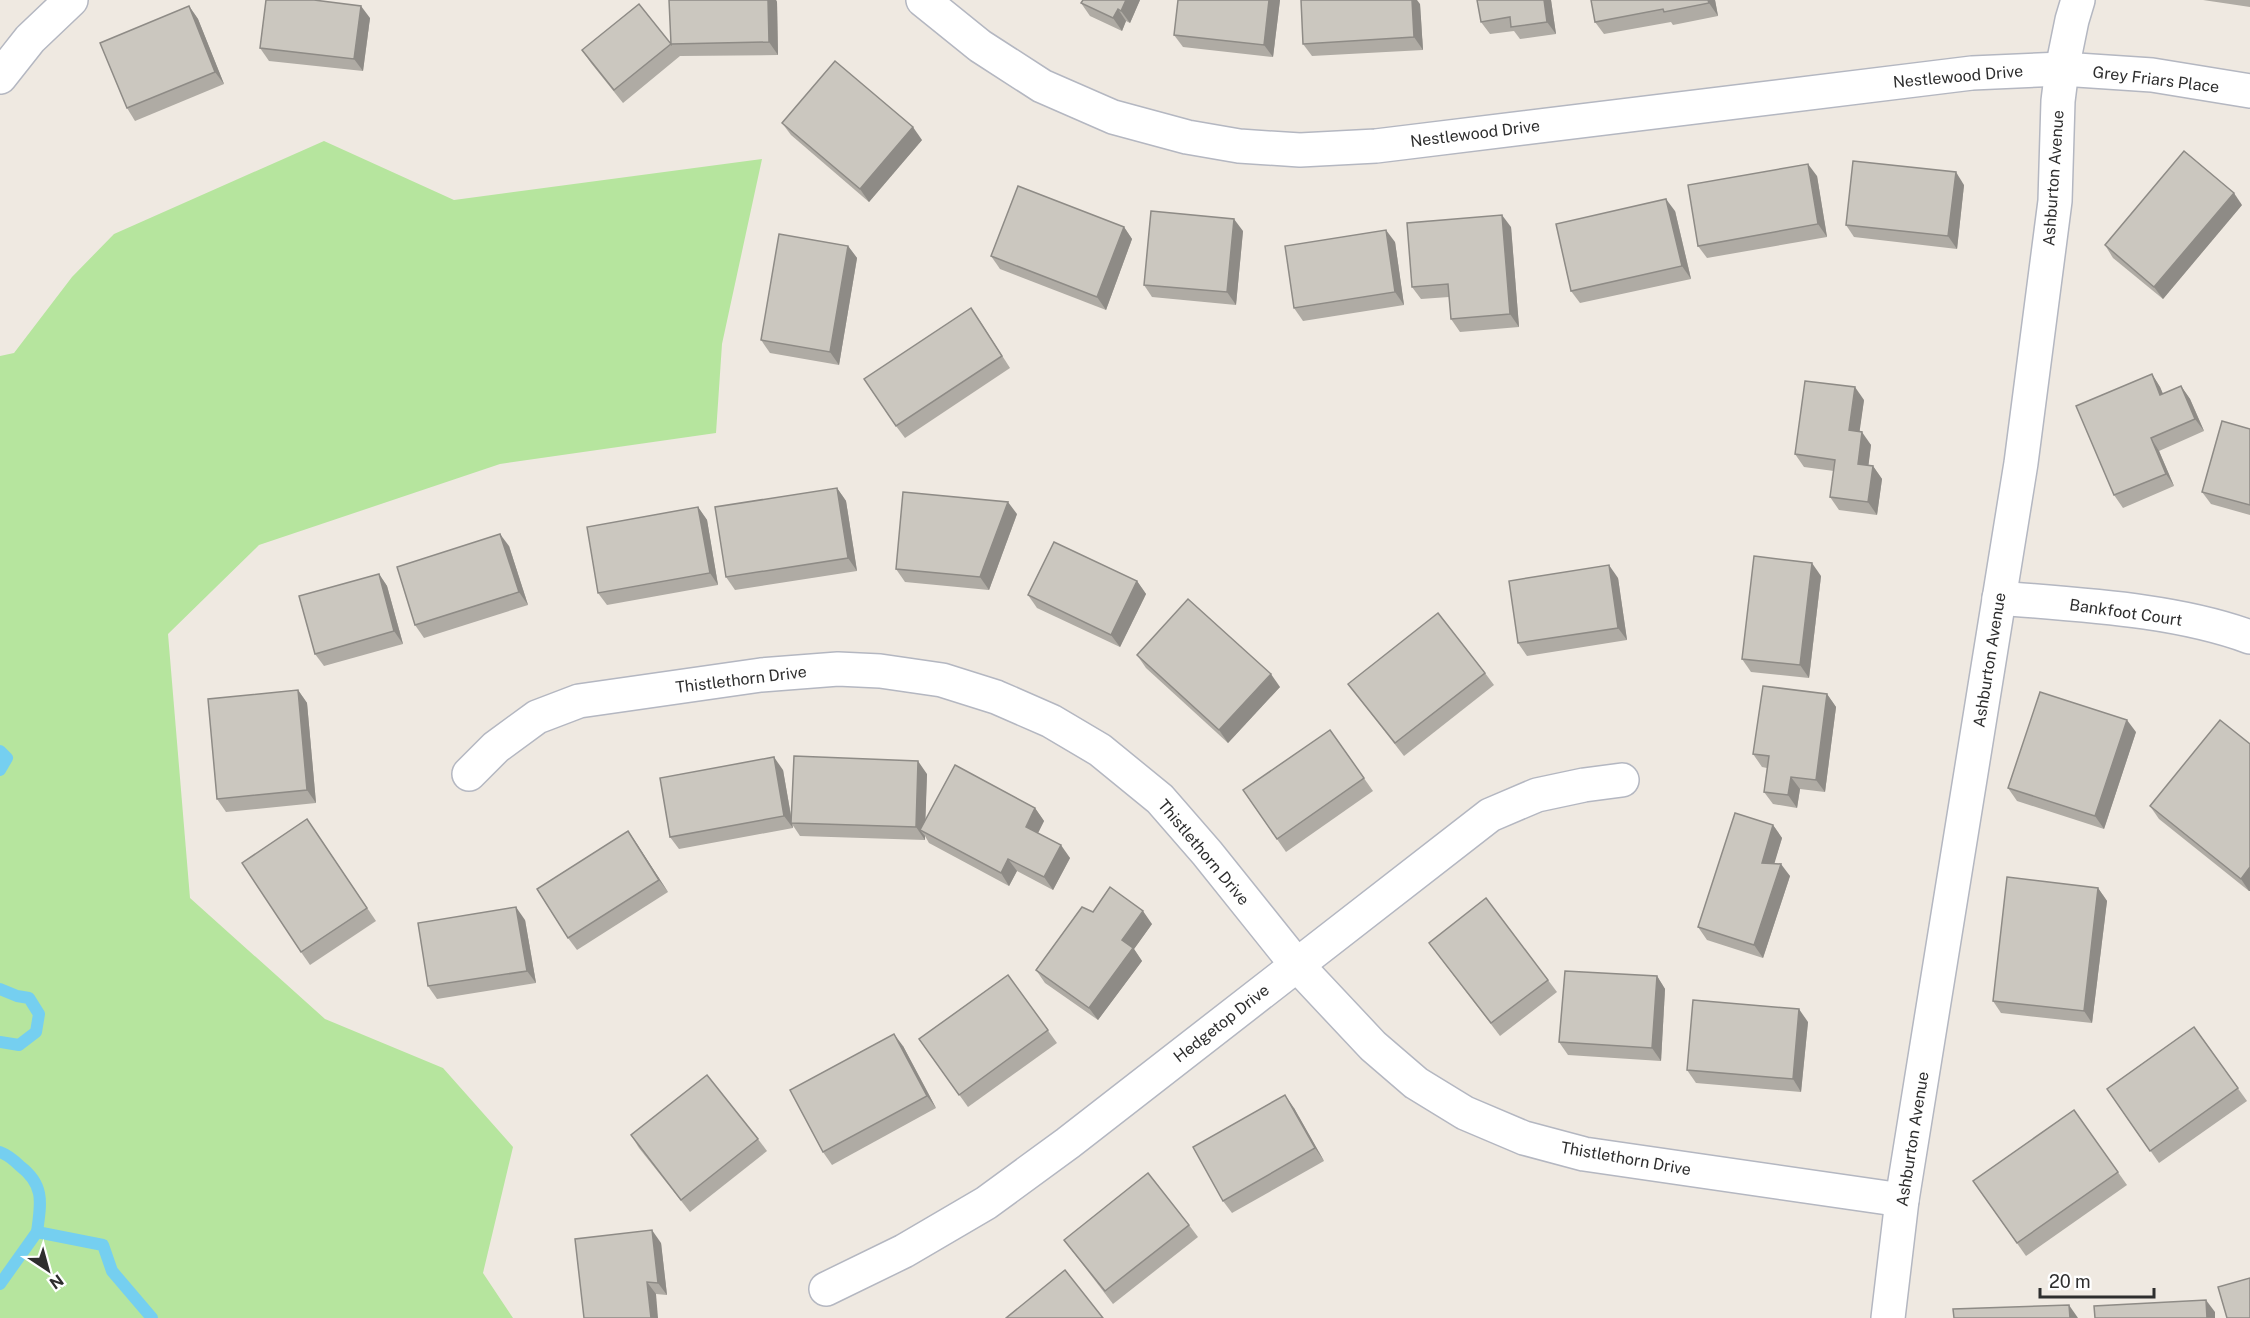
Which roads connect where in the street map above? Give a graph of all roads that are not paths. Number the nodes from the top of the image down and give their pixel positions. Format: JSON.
{"nodes":[{"id":1,"x":71,"y":0,"type":"edge"},
{"id":2,"x":923,"y":0,"type":"edge"},
{"id":3,"x":2078,"y":0,"type":"edge"},
{"id":4,"x":2062,"y":69,"type":"junction"},
{"id":5,"x":0,"y":77,"type":"edge"},
{"id":6,"x":2250,"y":91,"type":"edge"},
{"id":7,"x":1999,"y":598,"type":"junction"},
{"id":8,"x":2250,"y":637,"type":"edge"},
{"id":9,"x":469,"y":774,"type":"dead end"},
{"id":10,"x":1622,"y":780,"type":"dead end"},
{"id":11,"x":1296,"y":964,"type":"junction"},
{"id":12,"x":1902,"y":1200,"type":"junction"},
{"id":13,"x":826,"y":1289,"type":"dead end"},
{"id":14,"x":1888,"y":1318,"type":"edge"}],
"edges":[{"from":1,"to":5,"type":"street"},
{"from":2,"to":4,"type":"street","name":"Nestlewood Drive"},
{"from":3,"to":4,"type":"street","name":"Ashburton Avenue"},
{"from":4,"to":6,"type":"street","name":"Grey Friars Place"},
{"from":4,"to":7,"type":"street","name":"Ashburton Avenue"},
{"from":7,"to":8,"type":"street","name":"Bankfoot Court"},
{"from":7,"to":12,"type":"street","name":"Ashburton Avenue"},
{"from":9,"to":11,"type":"street","name":"Thistlethorn Drive"},
{"from":10,"to":11,"type":"street","name":"Hedgetop Drive"},
{"from":11,"to":12,"type":"street","name":"Thistlethorn Drive"},
{"from":11,"to":13,"type":"street","name":"Hedgetop Drive"},
{"from":12,"to":14,"type":"street","name":"Ashburton Avenue"}]}
